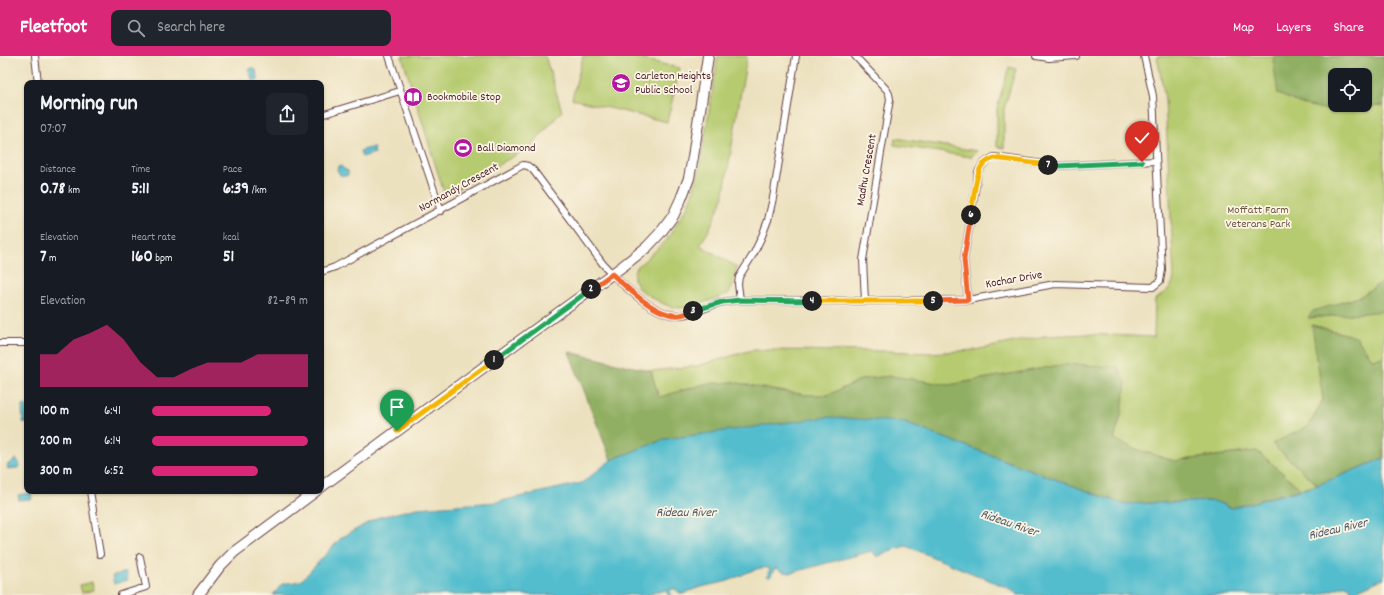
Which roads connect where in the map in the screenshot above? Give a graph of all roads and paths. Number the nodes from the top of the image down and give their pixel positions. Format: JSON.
{"nodes":[{"id":1,"x":34,"y":56,"type":"edge"},
{"id":2,"x":389,"y":56,"type":"edge"},
{"id":3,"x":708,"y":56,"type":"edge"},
{"id":4,"x":796,"y":56,"type":"edge"},
{"id":5,"x":855,"y":56,"type":"edge"},
{"id":6,"x":1036,"y":56,"type":"edge"},
{"id":7,"x":1076,"y":56,"type":"edge"},
{"id":8,"x":1144,"y":56,"type":"edge"},
{"id":9,"x":38,"y":80,"type":"edge"},
{"id":10,"x":400,"y":91,"type":"junction"},
{"id":11,"x":324,"y":114,"type":"edge"},
{"id":12,"x":1156,"y":161,"type":"junction"},
{"id":13,"x":441,"y":210,"type":"junction"},
{"id":14,"x":324,"y":271,"type":"edge"},
{"id":15,"x":612,"y":274,"type":"junction"},
{"id":16,"x":740,"y":300,"type":"junction"},
{"id":17,"x":968,"y":300,"type":"junction"},
{"id":18,"x":865,"y":301,"type":"junction"},
{"id":19,"x":24,"y":343,"type":"edge"},
{"id":20,"x":0,"y":344,"type":"edge"},
{"id":21,"x":324,"y":485,"type":"edge"},
{"id":22,"x":90,"y":494,"type":"edge"},
{"id":23,"x":312,"y":494,"type":"edge"},
{"id":24,"x":100,"y":554,"type":"dead end"},
{"id":25,"x":140,"y":557,"type":"dead end"},
{"id":26,"x":121,"y":595,"type":"edge"},
{"id":27,"x":198,"y":595,"type":"edge"}],
"edges":[{"from":1,"to":9,"type":"street"},
{"from":2,"to":10,"type":"street"},
{"from":3,"to":15,"type":"main road"},
{"from":4,"to":16,"type":"street"},
{"from":5,"to":18,"type":"street","name":"Madhu Crescent"},
{"from":6,"to":7,"type":"street"},
{"from":8,"to":12,"type":"street","name":"Kochar Drive"},
{"from":10,"to":11,"type":"street"},
{"from":10,"to":13,"type":"street"},
{"from":12,"to":17,"type":"street"},
{"from":12,"to":17,"type":"street","name":"Kochar Drive"},
{"from":13,"to":14,"type":"street","name":"Normandy Crescent"},
{"from":13,"to":15,"type":"street","name":"Normandy Crescent"},
{"from":15,"to":16,"type":"street","name":"Kochar Drive"},
{"from":15,"to":21,"type":"main road"},
{"from":16,"to":18,"type":"street","name":"Kochar Drive"},
{"from":17,"to":18,"type":"street","name":"Kochar Drive"},
{"from":19,"to":20,"type":"street"},
{"from":22,"to":24,"type":"street"},
{"from":23,"to":27,"type":"main road"},
{"from":25,"to":26,"type":"street"}]}
